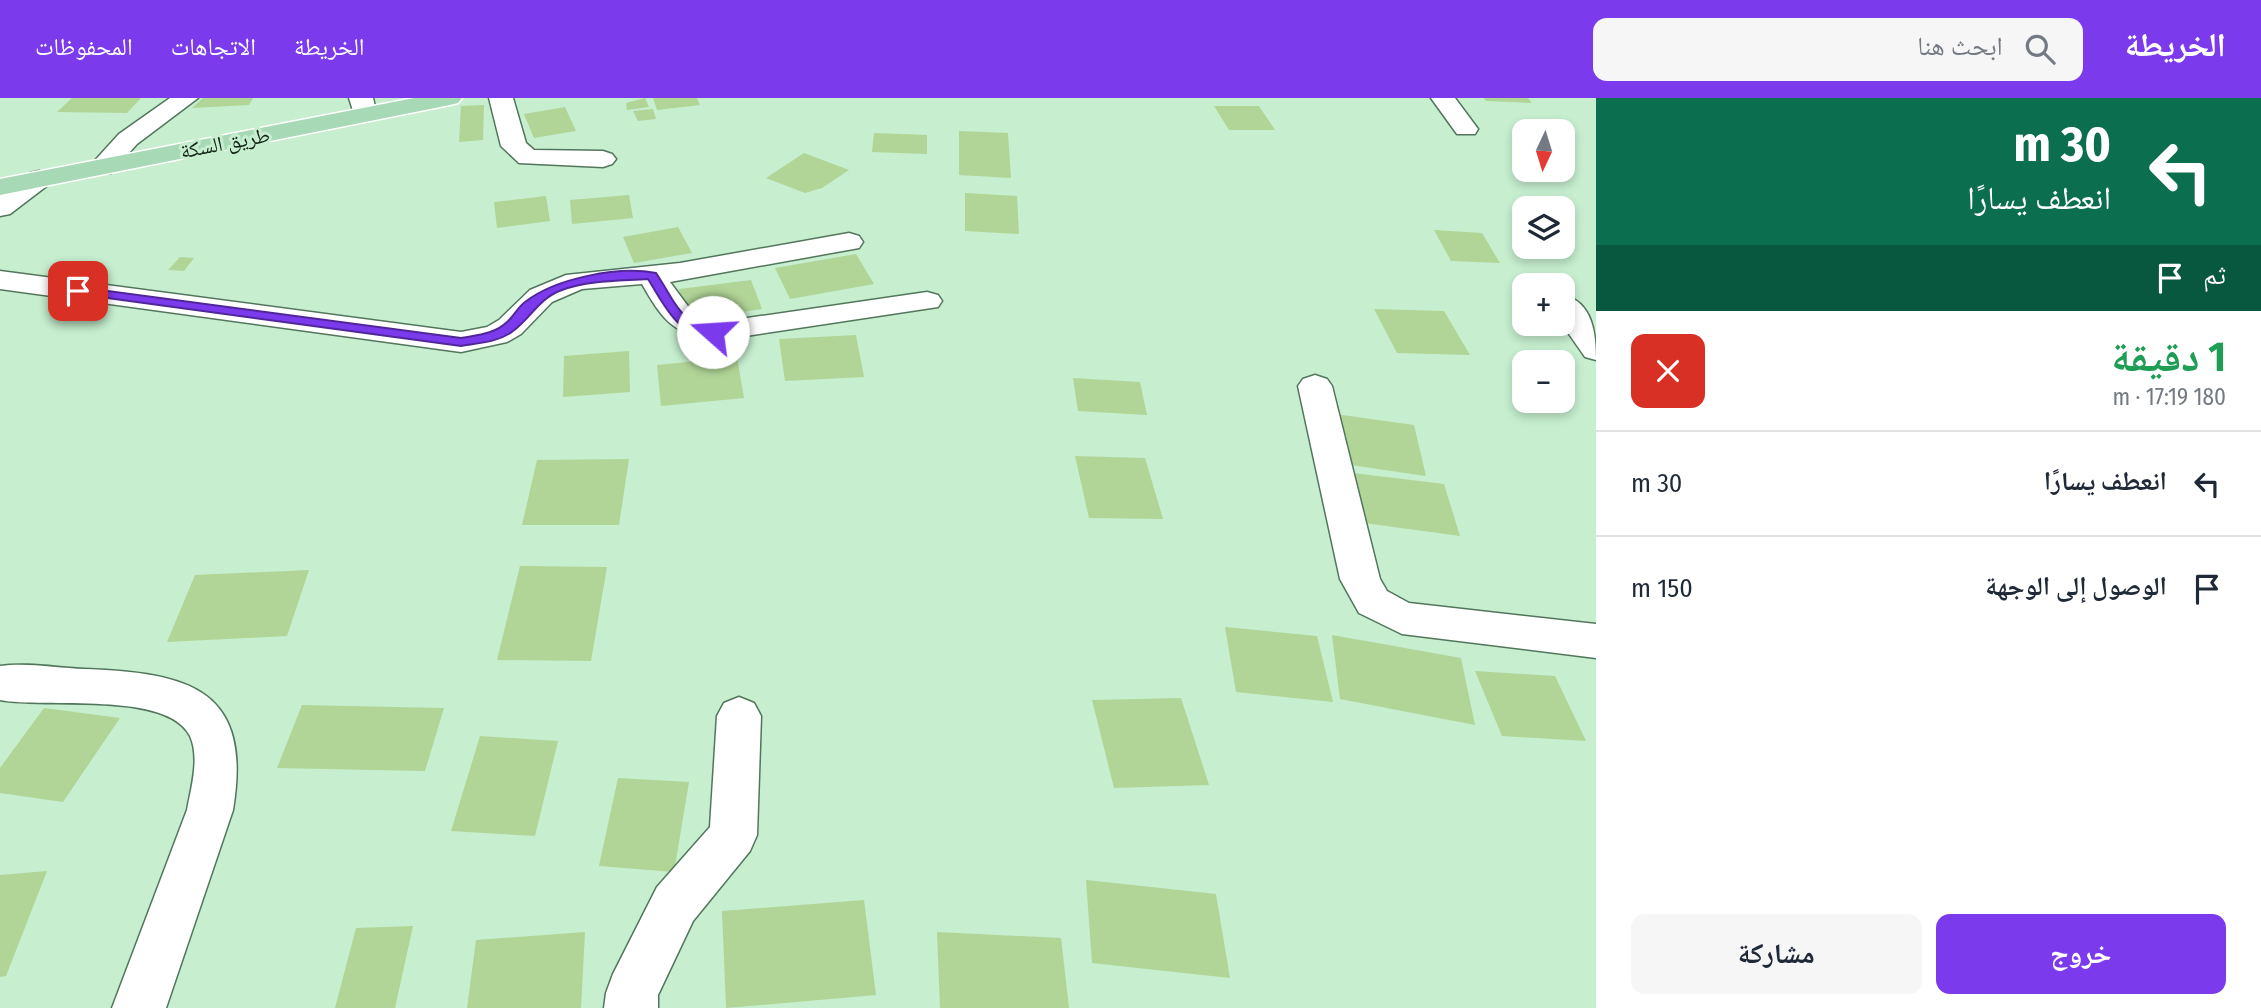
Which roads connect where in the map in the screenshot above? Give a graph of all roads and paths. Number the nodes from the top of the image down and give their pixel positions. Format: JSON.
{"nodes":[{"id":1,"x":186,"y":98,"type":"edge"},
{"id":2,"x":450,"y":98,"type":"edge"},
{"id":3,"x":501,"y":98,"type":"edge"},
{"id":4,"x":1443,"y":98,"type":"edge"},
{"id":5,"x":363,"y":106,"type":"edge"},
{"id":6,"x":1466,"y":129,"type":"dead end"},
{"id":7,"x":603,"y":159,"type":"dead end"},
{"id":8,"x":102,"y":167,"type":"junction"},
{"id":9,"x":39,"y":179,"type":"junction"},
{"id":10,"x":0,"y":187,"type":"edge"},
{"id":11,"x":0,"y":208,"type":"edge"},
{"id":12,"x":849,"y":242,"type":"dead end"},
{"id":13,"x":652,"y":275,"type":"junction"},
{"id":14,"x":0,"y":280,"type":"edge"},
{"id":15,"x":927,"y":301,"type":"dead end"},
{"id":16,"x":1575,"y":321,"type":"edge"},
{"id":17,"x":1596,"y":350,"type":"edge"},
{"id":18,"x":1315,"y":386,"type":"dead end"},
{"id":19,"x":1596,"y":641,"type":"edge"},
{"id":20,"x":3,"y":683,"type":"dead end"},
{"id":21,"x":739,"y":716,"type":"dead end"},
{"id":22,"x":139,"y":1008,"type":"edge"},
{"id":23,"x":631,"y":1008,"type":"edge"}],
"edges":[{"from":1,"to":8,"type":"street"},
{"from":2,"to":5,"type":"main road","name":"طريق السكة"},
{"from":3,"to":7,"type":"street"},
{"from":4,"to":6,"type":"street"},
{"from":5,"to":8,"type":"main road","name":"طريق السكة"},
{"from":8,"to":9,"type":"main road","name":"طريق السكة"},
{"from":9,"to":10,"type":"main road","name":"طريق السكة"},
{"from":9,"to":11,"type":"street"},
{"from":12,"to":13,"type":"street"},
{"from":13,"to":14,"type":"street"},
{"from":13,"to":15,"type":"street"},
{"from":16,"to":17,"type":"street"},
{"from":18,"to":19,"type":"street"},
{"from":20,"to":22,"type":"street"},
{"from":21,"to":23,"type":"street"}]}
